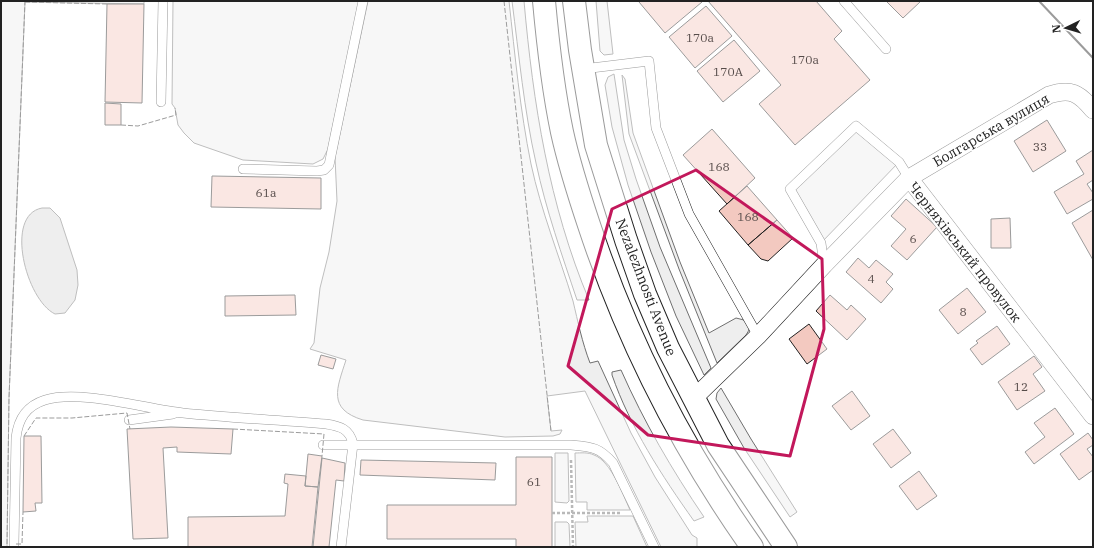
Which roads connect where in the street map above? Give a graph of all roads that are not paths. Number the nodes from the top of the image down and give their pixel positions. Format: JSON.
{"nodes":[{"id":1,"x":163,"y":1,"type":"edge"},
{"id":2,"x":363,"y":1,"type":"edge"},
{"id":3,"x":544,"y":1,"type":"edge"},
{"id":4,"x":574,"y":1,"type":"edge"},
{"id":5,"x":844,"y":1,"type":"edge"},
{"id":6,"x":886,"y":49,"type":"dead end"},
{"id":7,"x":583,"y":69,"type":"junction"},
{"id":8,"x":161,"y":102,"type":"dead end"},
{"id":9,"x":1093,"y":110,"type":"edge"},
{"id":10,"x":243,"y":169,"type":"dead end"},
{"id":11,"x":909,"y":178,"type":"junction"},
{"id":12,"x":824,"y":264,"type":"junction"},
{"id":13,"x":758,"y":336,"type":"junction"},
{"id":14,"x":693,"y":399,"type":"junction"},
{"id":15,"x":182,"y":413,"type":"junction"},
{"id":16,"x":1093,"y":416,"type":"edge"},
{"id":17,"x":129,"y":420,"type":"dead end"},
{"id":18,"x":353,"y":444,"type":"junction"},
{"id":19,"x":322,"y":445,"type":"dead end"},
{"id":20,"x":14,"y":544,"type":"dead end"},
{"id":21,"x":341,"y":547,"type":"edge"},
{"id":22,"x":654,"y":547,"type":"edge"},
{"id":23,"x":752,"y":547,"type":"edge"},
{"id":24,"x":786,"y":547,"type":"edge"}],
"edges":[{"from":1,"to":8,"type":"lane"},
{"from":2,"to":10,"type":"lane"},
{"from":3,"to":23,"type":"main road","name":"Nezalezhnosti Avenue"},
{"from":4,"to":7,"type":"main road","name":"Nezalezhnosti Avenue"},
{"from":5,"to":6,"type":"lane"},
{"from":7,"to":13,"type":"lane"},
{"from":7,"to":14,"type":"main road","name":"Nezalezhnosti Avenue"},
{"from":9,"to":11,"type":"street","name":"Болгарська вулиця"},
{"from":11,"to":12,"type":"street","name":"Черняхівський провулок"},
{"from":11,"to":12,"type":"lane"},
{"from":11,"to":16,"type":"street","name":"Черняхівський провулок"},
{"from":12,"to":13,"type":"street","name":"Черняхівський провулок"},
{"from":13,"to":14,"type":"street","name":"Черняхівський провулок"},
{"from":14,"to":24,"type":"main road","name":"Nezalezhnosti Avenue"},
{"from":15,"to":17,"type":"lane"},
{"from":15,"to":18,"type":"lane"},
{"from":15,"to":20,"type":"lane"},
{"from":18,"to":19,"type":"lane"},
{"from":18,"to":21,"type":"lane"},
{"from":18,"to":22,"type":"lane"}]}
